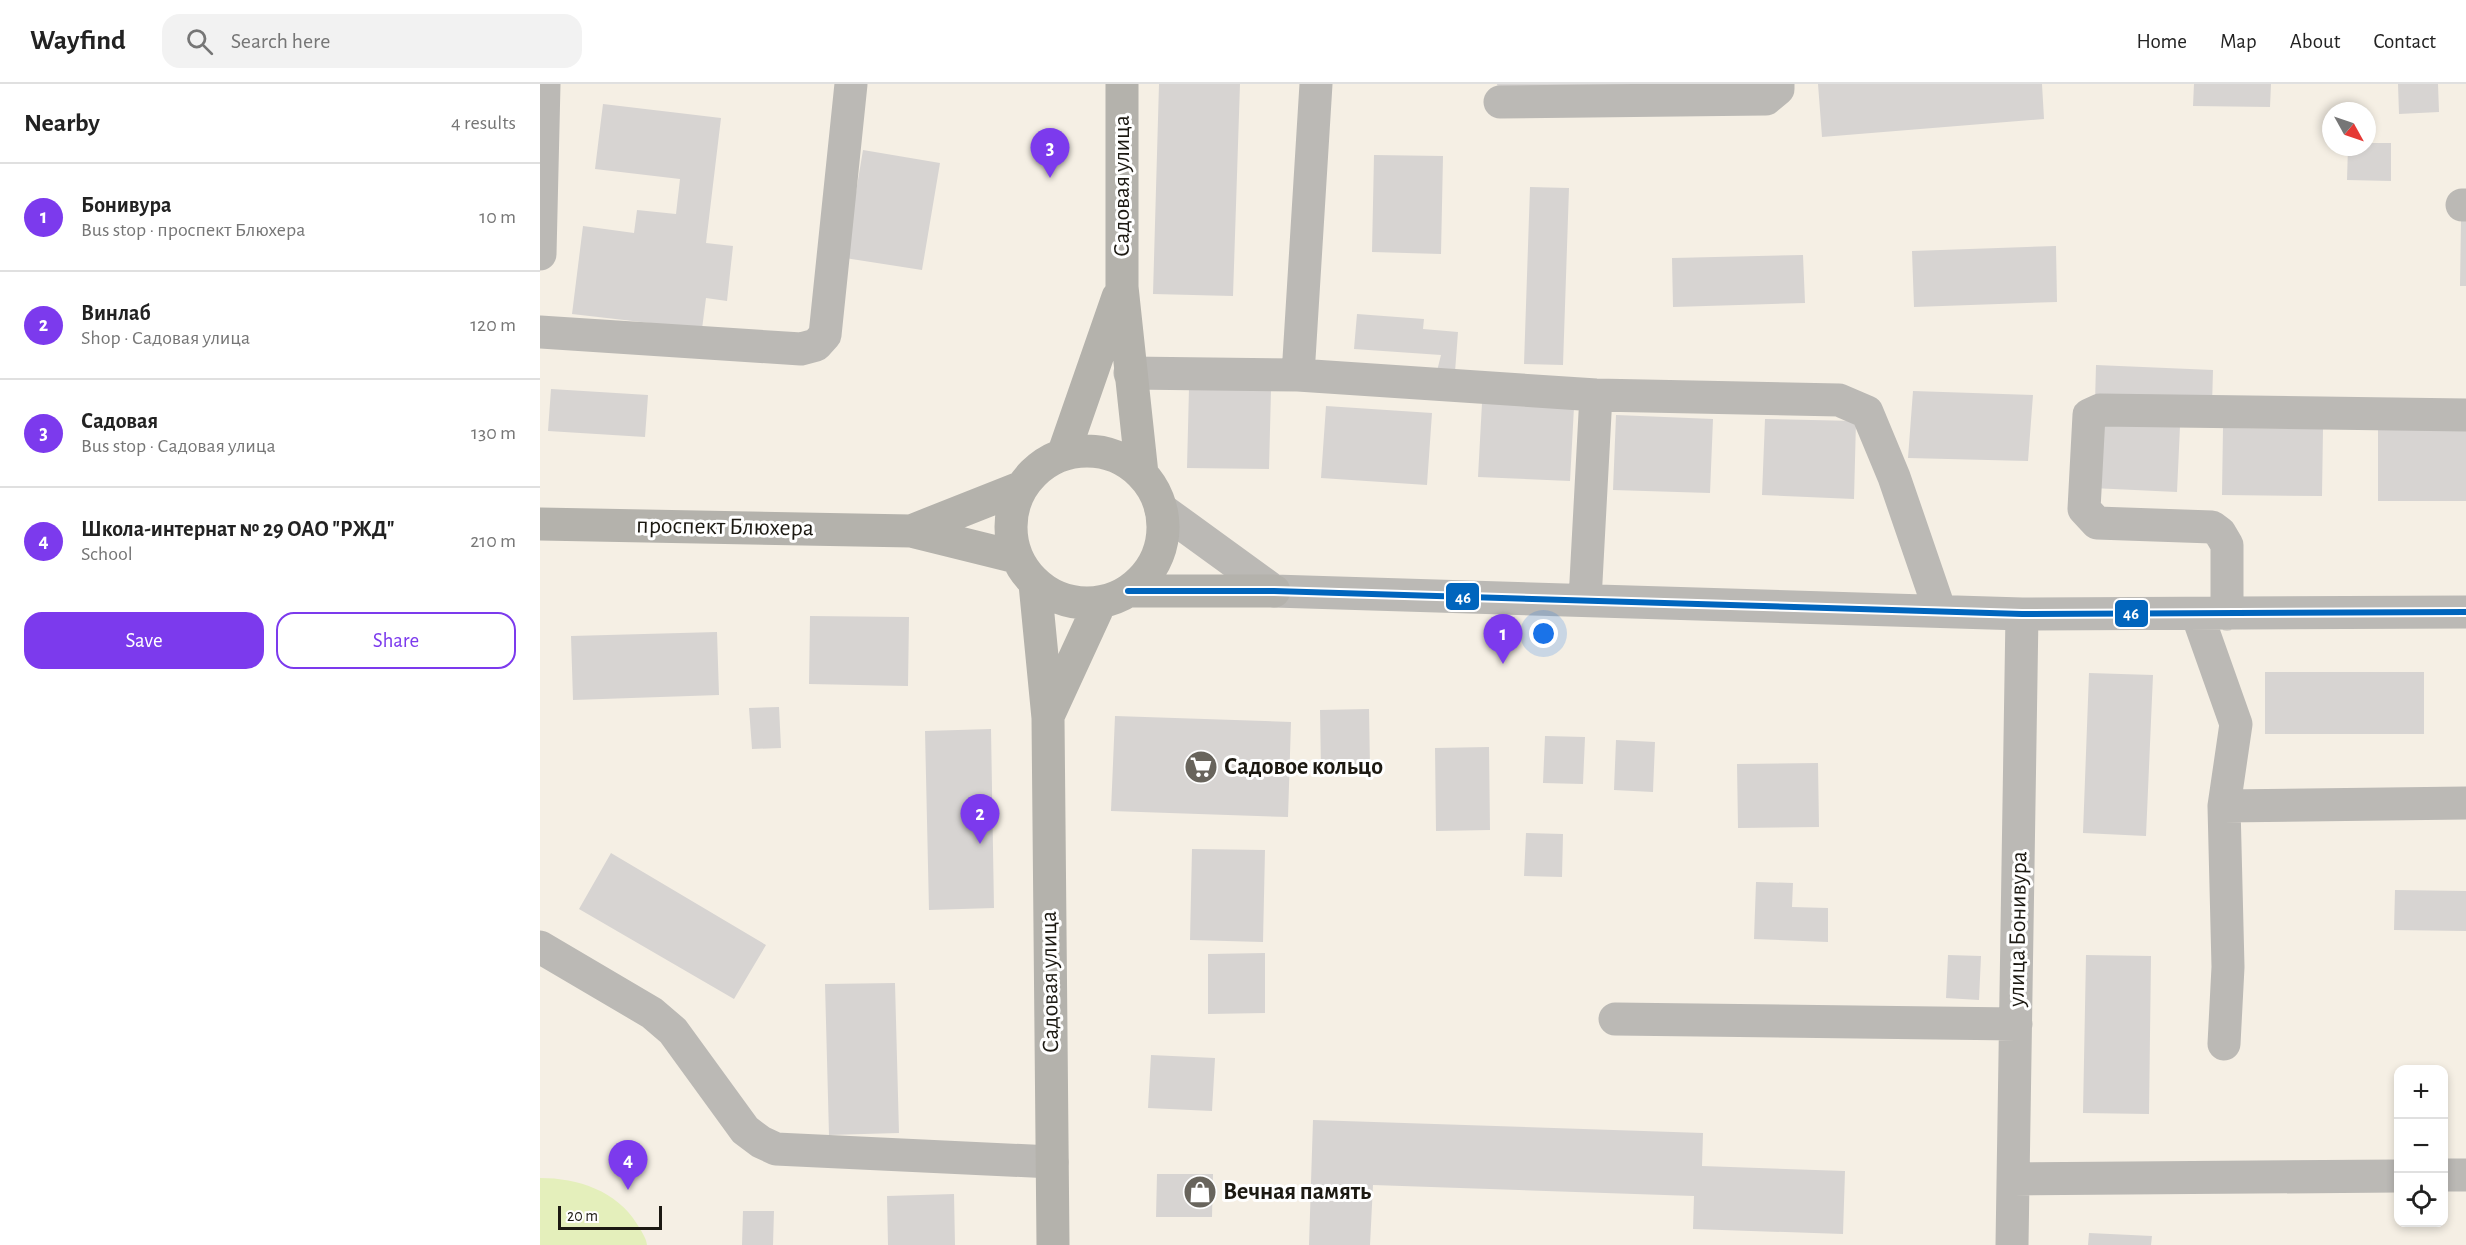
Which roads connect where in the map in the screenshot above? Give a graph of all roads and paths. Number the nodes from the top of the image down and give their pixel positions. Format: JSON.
{"nodes":[{"id":1,"x":544,"y":84,"type":"edge"},
{"id":2,"x":851,"y":84,"type":"edge"},
{"id":3,"x":1122,"y":84,"type":"edge"},
{"id":4,"x":1316,"y":84,"type":"edge"},
{"id":5,"x":1778,"y":84,"type":"edge"},
{"id":6,"x":1500,"y":102,"type":"dead end"},
{"id":7,"x":540,"y":254,"type":"edge"},
{"id":8,"x":1122,"y":287,"type":"junction"},
{"id":9,"x":540,"y":332,"type":"edge"},
{"id":10,"x":1130,"y":373,"type":"junction"},
{"id":11,"x":1298,"y":375,"type":"junction"},
{"id":12,"x":1596,"y":395,"type":"junction"},
{"id":13,"x":2466,"y":415,"type":"edge"},
{"id":14,"x":1063,"y":454,"type":"junction"},
{"id":15,"x":1142,"y":474,"type":"junction"},
{"id":16,"x":1022,"y":487,"type":"junction"},
{"id":17,"x":1161,"y":509,"type":"junction"},
{"id":18,"x":540,"y":524,"type":"edge"},
{"id":19,"x":911,"y":531,"type":"junction"},
{"id":20,"x":1016,"y":557,"type":"junction"},
{"id":21,"x":1035,"y":584,"type":"junction"},
{"id":22,"x":1274,"y":591,"type":"junction"},
{"id":23,"x":1114,"y":597,"type":"junction"},
{"id":24,"x":1585,"y":600,"type":"junction"},
{"id":25,"x":1940,"y":611,"type":"junction"},
{"id":26,"x":2466,"y":612,"type":"edge"},
{"id":27,"x":2022,"y":614,"type":"junction"},
{"id":28,"x":2212,"y":614,"type":"junction"},
{"id":29,"x":1048,"y":718,"type":"junction"},
{"id":30,"x":2466,"y":803,"type":"edge"},
{"id":31,"x":2224,"y":806,"type":"junction"},
{"id":32,"x":540,"y":947,"type":"edge"},
{"id":33,"x":1615,"y":1020,"type":"dead end"},
{"id":34,"x":2016,"y":1024,"type":"junction"},
{"id":35,"x":2224,"y":1044,"type":"dead end"},
{"id":36,"x":1052,"y":1162,"type":"junction"},
{"id":37,"x":2448,"y":1175,"type":"edge"},
{"id":38,"x":2466,"y":1175,"type":"edge"},
{"id":39,"x":2394,"y":1176,"type":"edge"},
{"id":40,"x":2014,"y":1179,"type":"junction"},
{"id":41,"x":1053,"y":1245,"type":"edge"},
{"id":42,"x":2012,"y":1245,"type":"edge"}],
"edges":[{"from":1,"to":7,"type":"street"},
{"from":2,"to":9,"type":"street"},
{"from":3,"to":8,"type":"main road","name":"Садовая улица"},
{"from":4,"to":11,"type":"street"},
{"from":5,"to":6,"type":"street"},
{"from":8,"to":10,"type":"main road"},
{"from":8,"to":14,"type":"main road"},
{"from":10,"to":11,"type":"street"},
{"from":10,"to":15,"type":"main road"},
{"from":11,"to":12,"type":"street"},
{"from":12,"to":24,"type":"street"},
{"from":12,"to":25,"type":"street"},
{"from":13,"to":28,"type":"street"},
{"from":14,"to":15,"type":"main road"},
{"from":14,"to":16,"type":"main road"},
{"from":15,"to":17,"type":"main road"},
{"from":16,"to":19,"type":"main road"},
{"from":16,"to":20,"type":"main road"},
{"from":17,"to":22,"type":"street"},
{"from":17,"to":23,"type":"main road"},
{"from":18,"to":19,"type":"main road","name":"проспект Блюхера"},
{"from":19,"to":20,"type":"main road"},
{"from":20,"to":21,"type":"main road"},
{"from":21,"to":23,"type":"main road"},
{"from":21,"to":29,"type":"main road","name":"Садовая улица"},
{"from":22,"to":23,"type":"main road"},
{"from":22,"to":24,"type":"street"},
{"from":23,"to":29,"type":"main road"},
{"from":24,"to":25,"type":"street"},
{"from":25,"to":27,"type":"street"},
{"from":26,"to":28,"type":"street"},
{"from":27,"to":28,"type":"street"},
{"from":27,"to":34,"type":"street","name":"улица Бонивура"},
{"from":28,"to":31,"type":"street"},
{"from":29,"to":36,"type":"main road","name":"Садовая улица"},
{"from":30,"to":31,"type":"street"},
{"from":31,"to":35,"type":"street"},
{"from":32,"to":36,"type":"street"},
{"from":33,"to":34,"type":"street"},
{"from":34,"to":40,"type":"street","name":"улица Бонивура"},
{"from":36,"to":41,"type":"main road","name":"Садовая улица"},
{"from":37,"to":38,"type":"street"},
{"from":39,"to":40,"type":"street"},
{"from":40,"to":42,"type":"street","name":"улица Бонивура"}]}
